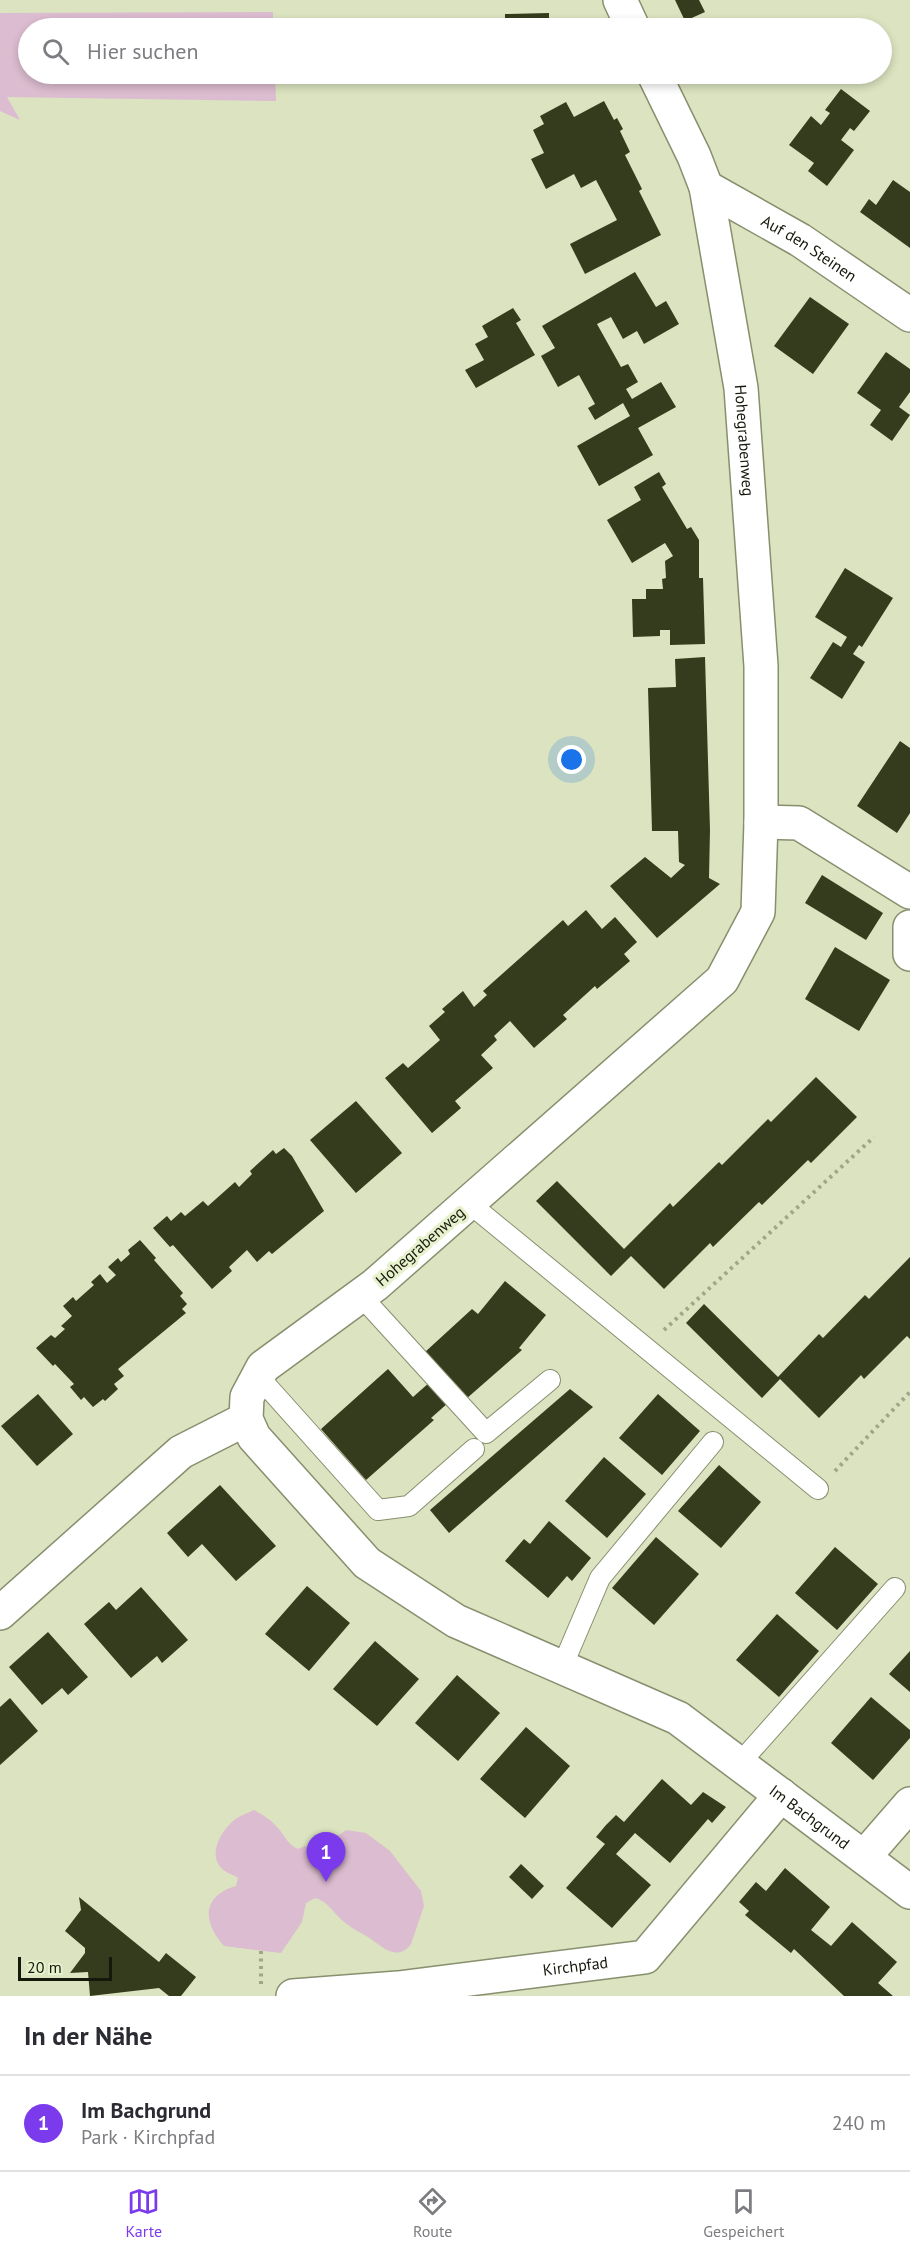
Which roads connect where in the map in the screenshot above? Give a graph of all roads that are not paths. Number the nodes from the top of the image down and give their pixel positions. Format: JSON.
{"nodes":[{"id":1,"x":620,"y":0,"type":"edge"},
{"id":2,"x":628,"y":18,"type":"edge"},
{"id":3,"x":659,"y":84,"type":"edge"},
{"id":4,"x":706,"y":187,"type":"junction"},
{"id":5,"x":910,"y":315,"type":"edge"},
{"id":6,"x":761,"y":822,"type":"junction"},
{"id":7,"x":910,"y":892,"type":"edge"},
{"id":8,"x":910,"y":927,"type":"edge"},
{"id":9,"x":910,"y":954,"type":"edge"},
{"id":10,"x":469,"y":1203,"type":"junction"},
{"id":11,"x":361,"y":1296,"type":"junction"},
{"id":12,"x":258,"y":1376,"type":"junction"},
{"id":13,"x":550,"y":1380,"type":"dead end"},
{"id":14,"x":246,"y":1419,"type":"junction"},
{"id":15,"x":713,"y":1442,"type":"dead end"},
{"id":16,"x":474,"y":1449,"type":"dead end"},
{"id":17,"x":818,"y":1489,"type":"road end"},
{"id":18,"x":895,"y":1588,"type":"dead end"},
{"id":19,"x":0,"y":1613,"type":"edge"},
{"id":20,"x":562,"y":1667,"type":"junction"},
{"id":21,"x":739,"y":1764,"type":"junction"},
{"id":22,"x":781,"y":1795,"type":"junction"},
{"id":23,"x":910,"y":1804,"type":"edge"},
{"id":24,"x":864,"y":1857,"type":"junction"},
{"id":25,"x":910,"y":1892,"type":"edge"},
{"id":26,"x":398,"y":1992,"type":"edge"},
{"id":27,"x":293,"y":1996,"type":"edge"}],
"edges":[{"from":1,"to":2,"type":"street"},
{"from":3,"to":4,"type":"street","name":"Hohegrabenweg"},
{"from":4,"to":5,"type":"street","name":"Auf den Steinen"},
{"from":4,"to":6,"type":"street","name":"Hohegrabenweg"},
{"from":6,"to":7,"type":"street"},
{"from":6,"to":10,"type":"street","name":"Hohegrabenweg"},
{"from":8,"to":9,"type":"street"},
{"from":10,"to":11,"type":"street","name":"Hohegrabenweg"},
{"from":10,"to":17,"type":"lane"},
{"from":11,"to":12,"type":"street","name":"Hohegrabenweg"},
{"from":11,"to":13,"type":"lane"},
{"from":12,"to":14,"type":"street","name":"Hohegrabenweg"},
{"from":12,"to":16,"type":"lane"},
{"from":14,"to":19,"type":"street"},
{"from":14,"to":20,"type":"street","name":"Im Bachgrund"},
{"from":15,"to":20,"type":"lane"},
{"from":18,"to":21,"type":"lane"},
{"from":20,"to":21,"type":"street","name":"Im Bachgrund"},
{"from":21,"to":22,"type":"street","name":"Im Bachgrund"},
{"from":22,"to":24,"type":"street","name":"Im Bachgrund"},
{"from":22,"to":26,"type":"street","name":"Kirchpfad"},
{"from":23,"to":24,"type":"street"},
{"from":24,"to":25,"type":"street","name":"Im Bachgrund"},
{"from":26,"to":27,"type":"street","name":"Kirchpfad"}]}
